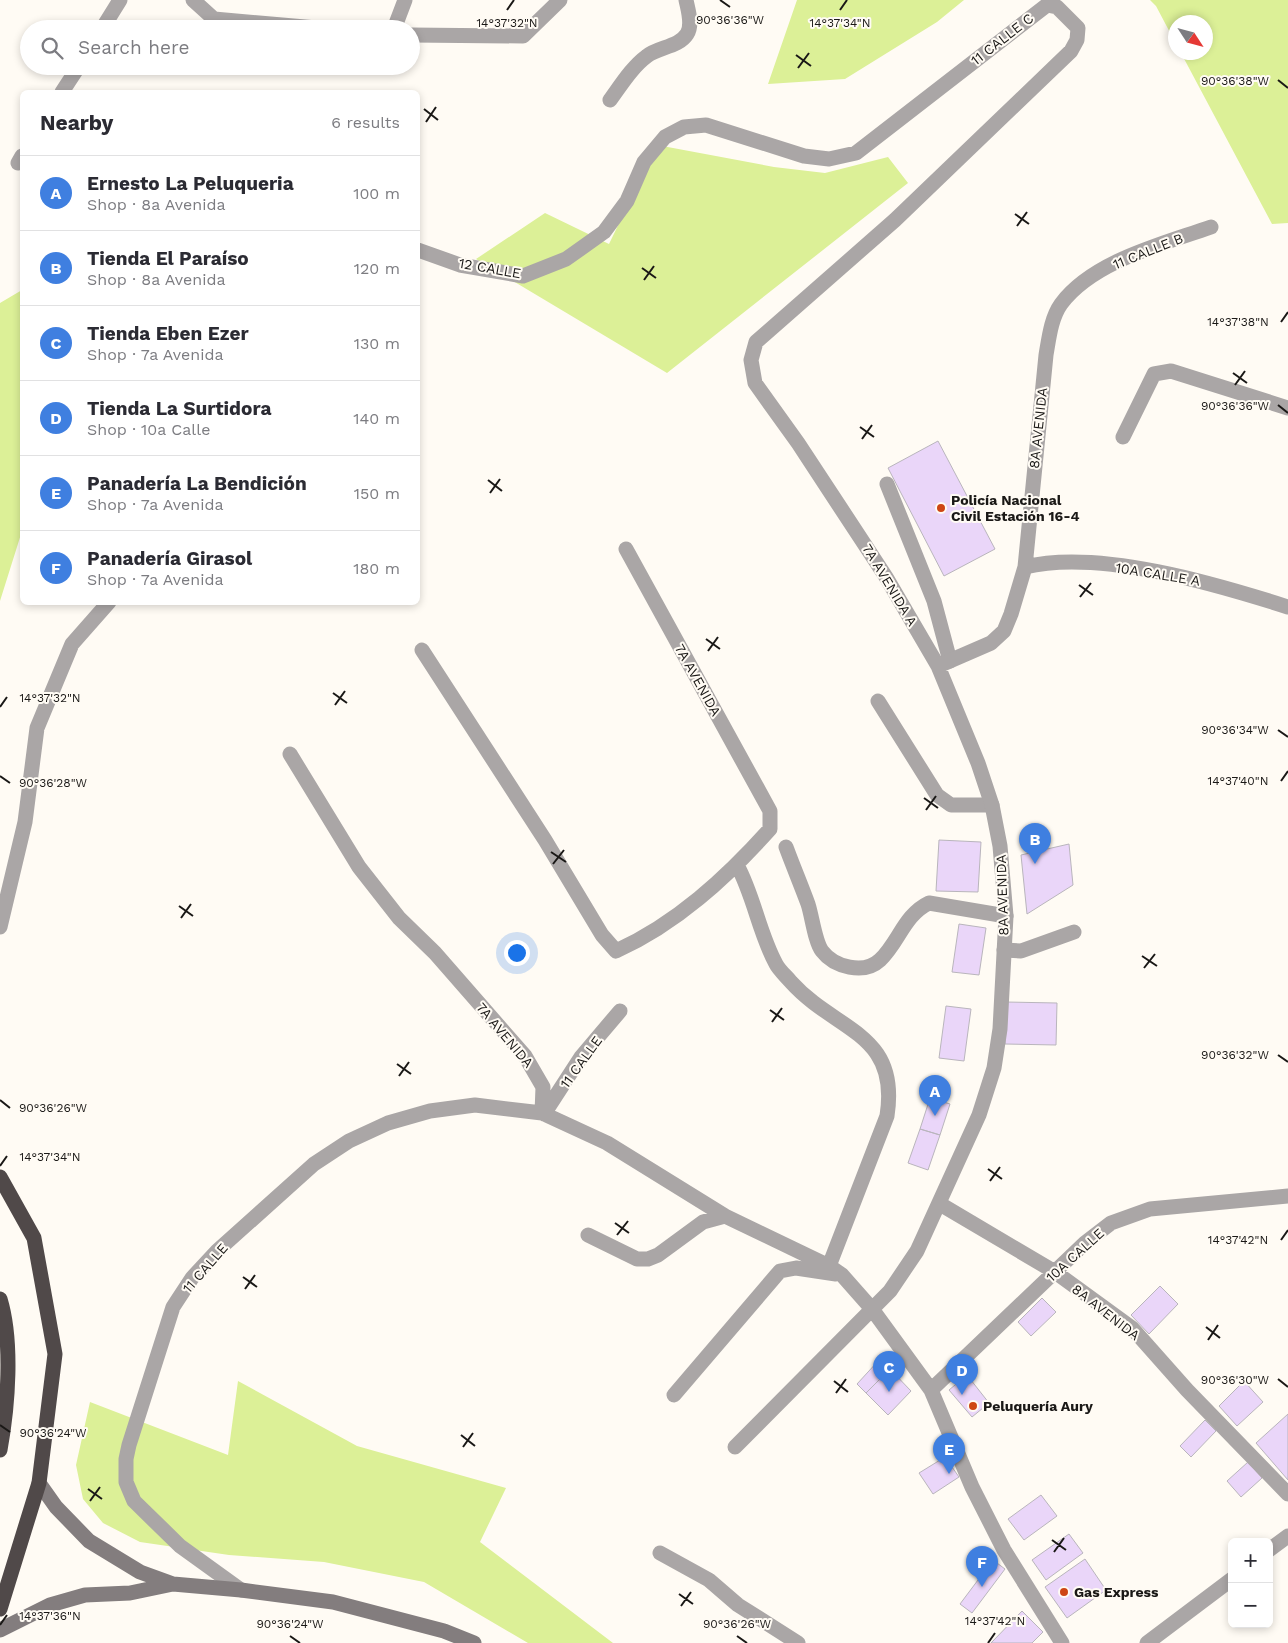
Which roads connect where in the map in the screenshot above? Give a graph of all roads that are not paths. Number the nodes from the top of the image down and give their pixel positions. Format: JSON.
{"nodes":[{"id":1,"x":120,"y":0,"type":"edge"},
{"id":2,"x":193,"y":0,"type":"edge"},
{"id":3,"x":405,"y":0,"type":"edge"},
{"id":4,"x":560,"y":0,"type":"edge"},
{"id":5,"x":686,"y":0,"type":"edge"},
{"id":6,"x":108,"y":20,"type":"edge"},
{"id":7,"x":225,"y":20,"type":"edge"},
{"id":8,"x":397,"y":20,"type":"edge"},
{"id":9,"x":420,"y":34,"type":"edge"},
{"id":10,"x":73,"y":75,"type":"edge"},
{"id":11,"x":63,"y":90,"type":"edge"},
{"id":12,"x":610,"y":100,"type":"dead end"},
{"id":13,"x":627,"y":201,"type":"joint"},
{"id":14,"x":1211,"y":228,"type":"dead end"},
{"id":15,"x":420,"y":251,"type":"edge"},
{"id":16,"x":756,"y":342,"type":"joint"},
{"id":17,"x":1046,"y":355,"type":"joint"},
{"id":18,"x":1288,"y":408,"type":"edge"},
{"id":19,"x":1123,"y":437,"type":"dead end"},
{"id":20,"x":887,"y":484,"type":"dead end"},
{"id":21,"x":626,"y":549,"type":"dead end"},
{"id":22,"x":1025,"y":567,"type":"junction"},
{"id":23,"x":106,"y":605,"type":"edge"},
{"id":24,"x":1288,"y":607,"type":"edge"},
{"id":25,"x":422,"y":650,"type":"dead end"},
{"id":26,"x":944,"y":664,"type":"junction"},
{"id":27,"x":878,"y":701,"type":"dead end"},
{"id":28,"x":290,"y":754,"type":"dead end"},
{"id":29,"x":992,"y":805,"type":"junction"},
{"id":30,"x":786,"y":846,"type":"dead end"},
{"id":31,"x":1000,"y":846,"type":"joint"},
{"id":32,"x":737,"y":865,"type":"junction"},
{"id":33,"x":1006,"y":916,"type":"junction"},
{"id":34,"x":0,"y":927,"type":"edge"},
{"id":35,"x":1074,"y":932,"type":"dead end"},
{"id":36,"x":1004,"y":950,"type":"junction"},
{"id":37,"x":620,"y":1011,"type":"dead end"},
{"id":38,"x":543,"y":1114,"type":"junction"},
{"id":39,"x":0,"y":1177,"type":"edge"},
{"id":40,"x":1288,"y":1196,"type":"edge"},
{"id":41,"x":940,"y":1204,"type":"junction"},
{"id":42,"x":725,"y":1216,"type":"junction"},
{"id":43,"x":588,"y":1235,"type":"dead end"},
{"id":44,"x":829,"y":1266,"type":"junction"},
{"id":45,"x":1055,"y":1272,"type":"junction"},
{"id":46,"x":842,"y":1275,"type":"junction"},
{"id":47,"x":0,"y":1299,"type":"edge"},
{"id":48,"x":872,"y":1309,"type":"junction"},
{"id":49,"x":931,"y":1390,"type":"junction"},
{"id":50,"x":674,"y":1395,"type":"dead end"},
{"id":51,"x":735,"y":1447,"type":"dead end"},
{"id":52,"x":0,"y":1450,"type":"edge"},
{"id":53,"x":39,"y":1483,"type":"junction"},
{"id":54,"x":1288,"y":1494,"type":"edge"},
{"id":55,"x":1288,"y":1536,"type":"edge"},
{"id":56,"x":1273,"y":1547,"type":"edge"},
{"id":57,"x":660,"y":1553,"type":"dead end"},
{"id":58,"x":1228,"y":1582,"type":"edge"},
{"id":59,"x":173,"y":1584,"type":"junction"},
{"id":60,"x":241,"y":1590,"type":"junction"},
{"id":61,"x":0,"y":1609,"type":"edge"},
{"id":62,"x":0,"y":1630,"type":"edge"},
{"id":63,"x":474,"y":1643,"type":"edge"},
{"id":64,"x":798,"y":1643,"type":"edge"},
{"id":65,"x":1062,"y":1643,"type":"edge"},
{"id":66,"x":1147,"y":1643,"type":"edge"}],
"edges":[{"from":1,"to":6,"type":"street"},
{"from":2,"to":7,"type":"street"},
{"from":3,"to":8,"type":"street"},
{"from":4,"to":9,"type":"street"},
{"from":5,"to":12,"type":"street"},
{"from":10,"to":11,"type":"street"},
{"from":13,"to":15,"type":"street","name":"12 CALLE"},
{"from":13,"to":16,"type":"street","name":"11 CALLE C"},
{"from":14,"to":17,"type":"street","name":"11 CALLE B"},
{"from":16,"to":26,"type":"street","name":"7A AVENIDA A"},
{"from":17,"to":22,"type":"street","name":"8A AVENIDA"},
{"from":18,"to":19,"type":"street"},
{"from":20,"to":26,"type":"street"},
{"from":21,"to":32,"type":"street","name":"7A AVENIDA"},
{"from":22,"to":24,"type":"street","name":"10A CALLE A"},
{"from":22,"to":26,"type":"street","name":"8A AVENIDA"},
{"from":23,"to":34,"type":"street"},
{"from":25,"to":32,"type":"street"},
{"from":26,"to":29,"type":"street","name":"7A AVENIDA A"},
{"from":27,"to":29,"type":"street"},
{"from":28,"to":38,"type":"street","name":"7A AVENIDA"},
{"from":29,"to":31,"type":"street","name":"7A AVENIDA A"},
{"from":30,"to":33,"type":"street"},
{"from":31,"to":33,"type":"street","name":"8A AVENIDA"},
{"from":32,"to":44,"type":"street"},
{"from":33,"to":36,"type":"street","name":"8A AVENIDA"},
{"from":35,"to":36,"type":"street"},
{"from":36,"to":41,"type":"street","name":"8A AVENIDA"},
{"from":37,"to":38,"type":"street","name":"11 CALLE"},
{"from":38,"to":42,"type":"street"},
{"from":38,"to":60,"type":"street","name":"11 CALLE"},
{"from":39,"to":53,"type":"highway"},
{"from":40,"to":45,"type":"street","name":"10A CALLE"},
{"from":41,"to":45,"type":"street","name":"8A AVENIDA"},
{"from":41,"to":48,"type":"street","name":"8A AVENIDA"},
{"from":42,"to":43,"type":"street"},
{"from":42,"to":44,"type":"street"},
{"from":44,"to":46,"type":"street"},
{"from":45,"to":49,"type":"street","name":"10A CALLE"},
{"from":45,"to":54,"type":"street","name":"8A AVENIDA"},
{"from":46,"to":48,"type":"street"},
{"from":46,"to":50,"type":"street"},
{"from":47,"to":52,"type":"highway"},
{"from":48,"to":49,"type":"street"},
{"from":48,"to":51,"type":"street","name":"8A AVENIDA"},
{"from":49,"to":65,"type":"street"},
{"from":53,"to":59,"type":"street"},
{"from":53,"to":61,"type":"highway"},
{"from":55,"to":56,"type":"street"},
{"from":57,"to":64,"type":"street"},
{"from":58,"to":66,"type":"street"},
{"from":59,"to":60,"type":"street"},
{"from":59,"to":62,"type":"street"},
{"from":60,"to":63,"type":"street"}]}
